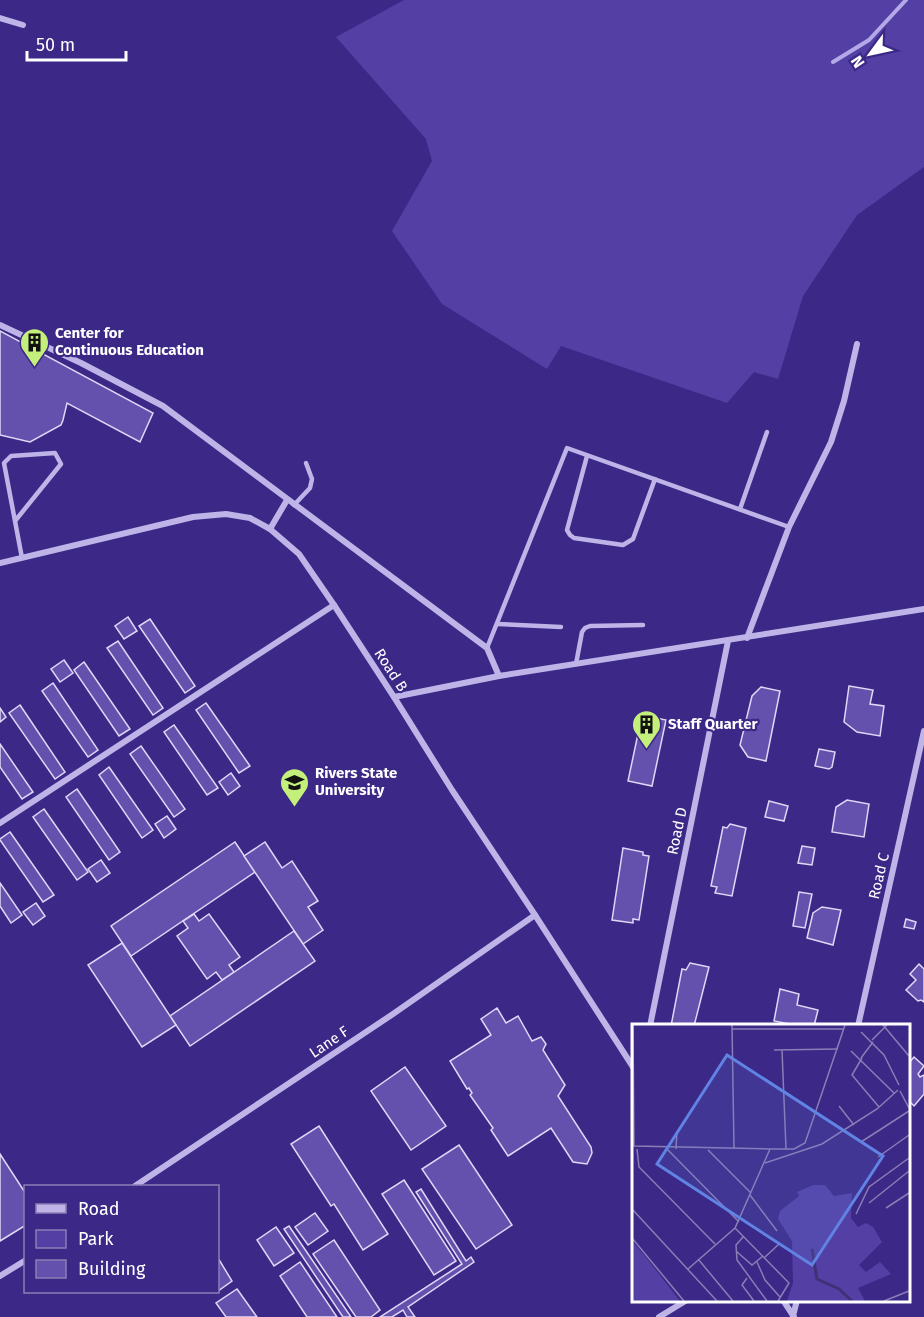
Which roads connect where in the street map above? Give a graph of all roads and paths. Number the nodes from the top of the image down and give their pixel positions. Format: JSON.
{"nodes":[{"id":1,"x":0,"y":18,"type":"edge"},
{"id":2,"x":23,"y":25,"type":"dead end"},
{"id":3,"x":0,"y":325,"type":"edge"},
{"id":4,"x":857,"y":344,"type":"dead end"},
{"id":5,"x":767,"y":432,"type":"dead end"},
{"id":6,"x":587,"y":456,"type":"junction"},
{"id":7,"x":306,"y":463,"type":"dead end"},
{"id":8,"x":655,"y":479,"type":"junction"},
{"id":9,"x":287,"y":500,"type":"junction"},
{"id":10,"x":294,"y":505,"type":"junction"},
{"id":11,"x":740,"y":509,"type":"junction"},
{"id":12,"x":15,"y":521,"type":"junction"},
{"id":13,"x":789,"y":527,"type":"junction"},
{"id":14,"x":270,"y":529,"type":"junction"},
{"id":15,"x":22,"y":558,"type":"junction"},
{"id":16,"x":0,"y":563,"type":"edge"},
{"id":17,"x":334,"y":605,"type":"junction"},
{"id":18,"x":924,"y":609,"type":"edge"},
{"id":19,"x":497,"y":624,"type":"junction"},
{"id":20,"x":643,"y":625,"type":"dead end"},
{"id":21,"x":561,"y":627,"type":"dead end"},
{"id":22,"x":747,"y":638,"type":"junction"},
{"id":23,"x":728,"y":641,"type":"junction"},
{"id":24,"x":487,"y":648,"type":"junction"},
{"id":25,"x":576,"y":664,"type":"junction"},
{"id":26,"x":499,"y":676,"type":"junction"},
{"id":27,"x":394,"y":697,"type":"junction"},
{"id":28,"x":924,"y":731,"type":"edge"},
{"id":29,"x":0,"y":823,"type":"edge"},
{"id":30,"x":535,"y":915,"type":"junction"},
{"id":31,"x":650,"y":1024,"type":"edge"},
{"id":32,"x":858,"y":1024,"type":"edge"},
{"id":33,"x":632,"y":1065,"type":"edge"},
{"id":34,"x":136,"y":1185,"type":"edge"},
{"id":35,"x":24,"y":1261,"type":"edge"},
{"id":36,"x":0,"y":1276,"type":"edge"},
{"id":37,"x":684,"y":1302,"type":"edge"},
{"id":38,"x":784,"y":1302,"type":"edge"},
{"id":39,"x":797,"y":1302,"type":"edge"},
{"id":40,"x":659,"y":1317,"type":"edge"},
{"id":41,"x":794,"y":1317,"type":"edge"}],
"edges":[{"from":1,"to":2,"type":"street"},
{"from":3,"to":9,"type":"street"},
{"from":4,"to":13,"type":"street"},
{"from":5,"to":11,"type":"lane"},
{"from":6,"to":8,"type":"lane"},
{"from":6,"to":8,"type":"lane"},
{"from":6,"to":19,"type":"lane"},
{"from":7,"to":10,"type":"lane"},
{"from":8,"to":11,"type":"lane"},
{"from":9,"to":10,"type":"street"},
{"from":9,"to":14,"type":"street"},
{"from":10,"to":24,"type":"street"},
{"from":11,"to":13,"type":"lane"},
{"from":12,"to":12,"type":"lane"},
{"from":12,"to":15,"type":"lane"},
{"from":13,"to":22,"type":"street"},
{"from":14,"to":15,"type":"street","name":"Road B"},
{"from":14,"to":17,"type":"street","name":"Road B"},
{"from":15,"to":16,"type":"street","name":"Road B"},
{"from":17,"to":27,"type":"street","name":"Road B"},
{"from":17,"to":29,"type":"street"},
{"from":18,"to":22,"type":"street"},
{"from":19,"to":21,"type":"lane"},
{"from":19,"to":24,"type":"lane"},
{"from":20,"to":25,"type":"lane"},
{"from":22,"to":23,"type":"street"},
{"from":23,"to":25,"type":"street"},
{"from":23,"to":31,"type":"street","name":"Road D"},
{"from":24,"to":26,"type":"street"},
{"from":25,"to":26,"type":"street"},
{"from":26,"to":27,"type":"street"},
{"from":27,"to":30,"type":"street","name":"Road B"},
{"from":28,"to":32,"type":"street","name":"Road C"},
{"from":30,"to":33,"type":"street","name":"Road B"},
{"from":30,"to":34,"type":"street","name":"Lane F"},
{"from":35,"to":36,"type":"street"},
{"from":37,"to":40,"type":"street"},
{"from":38,"to":41,"type":"street"},
{"from":39,"to":41,"type":"street"}]}
